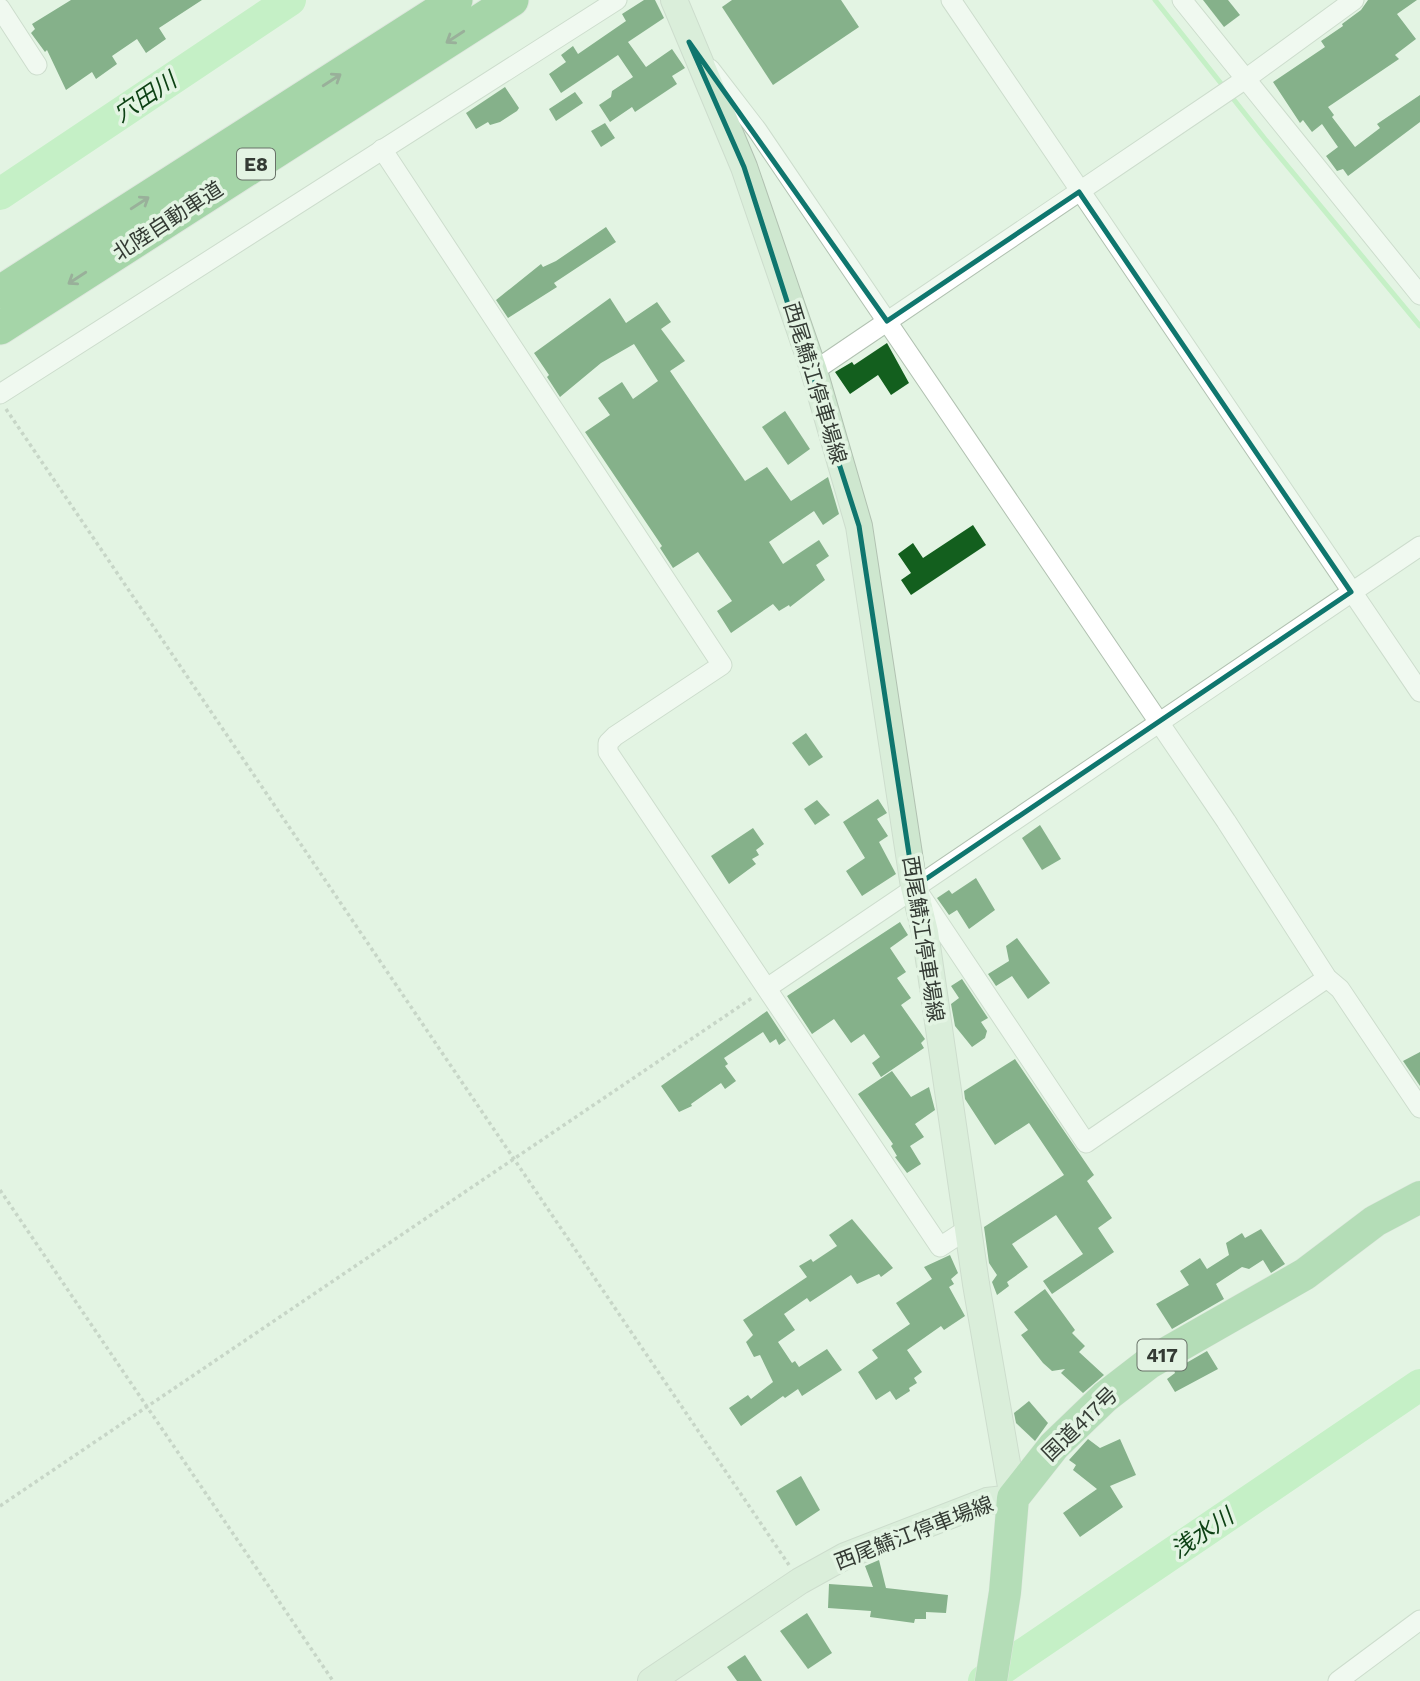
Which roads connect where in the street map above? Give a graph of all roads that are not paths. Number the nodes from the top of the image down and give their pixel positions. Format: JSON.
{"nodes":[{"id":1,"x":456,"y":0,"type":"edge"},
{"id":2,"x":512,"y":0,"type":"edge"},
{"id":3,"x":617,"y":0,"type":"edge"},
{"id":4,"x":674,"y":0,"type":"edge"},
{"id":5,"x":951,"y":0,"type":"edge"},
{"id":6,"x":1182,"y":0,"type":"edge"},
{"id":7,"x":1354,"y":0,"type":"edge"},
{"id":8,"x":0,"y":8,"type":"edge"},
{"id":9,"x":690,"y":42,"type":"junction"},
{"id":10,"x":37,"y":65,"type":"dead end"},
{"id":11,"x":1247,"y":78,"type":"junction"},
{"id":12,"x":382,"y":149,"type":"junction"},
{"id":13,"x":1079,"y":192,"type":"junction"},
{"id":14,"x":0,"y":292,"type":"edge"},
{"id":15,"x":1420,"y":295,"type":"edge"},
{"id":16,"x":887,"y":321,"type":"junction"},
{"id":17,"x":0,"y":328,"type":"edge"},
{"id":18,"x":814,"y":371,"type":"junction"},
{"id":19,"x":0,"y":394,"type":"edge"},
{"id":20,"x":1420,"y":546,"type":"edge"},
{"id":21,"x":1351,"y":592,"type":"junction"},
{"id":22,"x":1420,"y":692,"type":"edge"},
{"id":23,"x":1157,"y":723,"type":"junction"},
{"id":24,"x":915,"y":887,"type":"junction"},
{"id":25,"x":1327,"y":978,"type":"junction"},
{"id":26,"x":766,"y":988,"type":"junction"},
{"id":27,"x":1420,"y":1108,"type":"edge"},
{"id":28,"x":1420,"y":1197,"type":"edge"},
{"id":29,"x":969,"y":1228,"type":"junction"},
{"id":30,"x":1013,"y":1498,"type":"junction"},
{"id":31,"x":1420,"y":1620,"type":"edge"},
{"id":32,"x":651,"y":1681,"type":"edge"},
{"id":33,"x":991,"y":1681,"type":"edge"},
{"id":34,"x":1338,"y":1681,"type":"edge"}],
"edges":[{"from":14,"to":1,"type":"highway","name":"北陸自動車道","number":"E8","one_way":true},
{"from":2,"to":17,"type":"highway","name":"北陸自動車道","number":"E8","one_way":true},
{"from":3,"to":12,"type":"street"},
{"from":4,"to":9,"type":"main road","name":"西尾鯖江停車場線"},
{"from":5,"to":13,"type":"street"},
{"from":6,"to":11,"type":"street"},
{"from":7,"to":11,"type":"street"},
{"from":8,"to":10,"type":"street"},
{"from":9,"to":16,"type":"street"},
{"from":9,"to":18,"type":"main road","name":"西尾鯖江停車場線"},
{"from":11,"to":13,"type":"street"},
{"from":11,"to":15,"type":"street"},
{"from":12,"to":19,"type":"street"},
{"from":12,"to":26,"type":"street"},
{"from":13,"to":16,"type":"street"},
{"from":13,"to":21,"type":"street"},
{"from":16,"to":18,"type":"street"},
{"from":16,"to":23,"type":"street"},
{"from":18,"to":24,"type":"main road","name":"西尾鯖江停車場線"},
{"from":20,"to":21,"type":"street"},
{"from":21,"to":22,"type":"street"},
{"from":21,"to":23,"type":"street"},
{"from":23,"to":24,"type":"street"},
{"from":23,"to":25,"type":"street"},
{"from":24,"to":25,"type":"street"},
{"from":24,"to":26,"type":"street"},
{"from":24,"to":29,"type":"main road","name":"西尾鯖江停車場線"},
{"from":25,"to":27,"type":"street"},
{"from":26,"to":29,"type":"street"},
{"from":28,"to":30,"type":"highway","name":"国道417号","number":"417"},
{"from":29,"to":30,"type":"main road","name":"西尾鯖江停車場線"},
{"from":30,"to":32,"type":"main road","name":"西尾鯖江停車場線"},
{"from":30,"to":33,"type":"highway"},
{"from":31,"to":34,"type":"street"}]}
